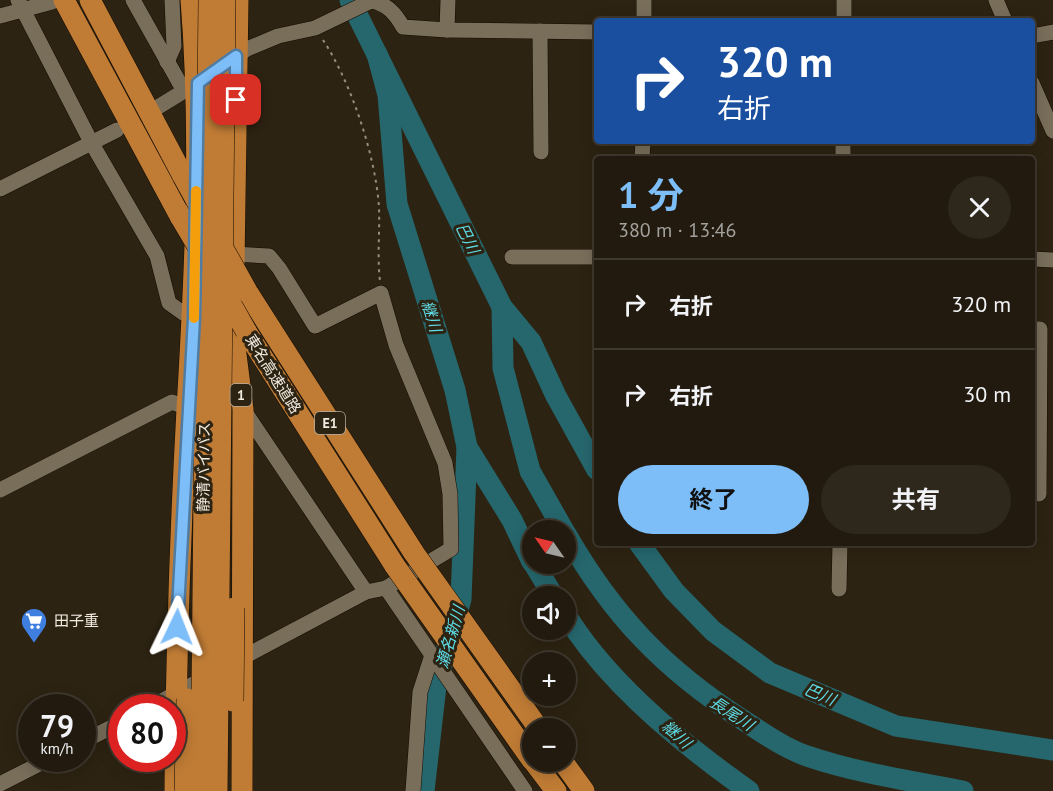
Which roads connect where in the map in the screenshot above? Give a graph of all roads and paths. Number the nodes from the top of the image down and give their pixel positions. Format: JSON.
{"nodes":[{"id":1,"x":90,"y":0,"type":"edge"},
{"id":2,"x":133,"y":0,"type":"edge"},
{"id":3,"x":172,"y":0,"type":"edge"},
{"id":4,"x":191,"y":0,"type":"edge"},
{"id":5,"x":209,"y":0,"type":"edge"},
{"id":6,"x":225,"y":0,"type":"edge"},
{"id":7,"x":238,"y":0,"type":"edge"},
{"id":8,"x":448,"y":0,"type":"edge"},
{"id":9,"x":644,"y":0,"type":"edge"},
{"id":10,"x":844,"y":0,"type":"edge"},
{"id":11,"x":996,"y":0,"type":"edge"},
{"id":12,"x":58,"y":1,"type":"edge"},
{"id":13,"x":374,"y":1,"type":"edge"},
{"id":14,"x":20,"y":5,"type":"edge"},
{"id":15,"x":0,"y":16,"type":"edge"},
{"id":16,"x":644,"y":18,"type":"edge"},
{"id":17,"x":844,"y":18,"type":"edge"},
{"id":18,"x":1004,"y":18,"type":"edge"},
{"id":19,"x":317,"y":27,"type":"junction"},
{"id":20,"x":447,"y":30,"type":"junction"},
{"id":21,"x":540,"y":31,"type":"junction"},
{"id":22,"x":594,"y":32,"type":"edge"},
{"id":23,"x":1053,"y":32,"type":"edge"},
{"id":24,"x":1035,"y":35,"type":"edge"},
{"id":25,"x":236,"y":56,"type":"junction"},
{"id":26,"x":167,"y":62,"type":"junction"},
{"id":27,"x":191,"y":87,"type":"junction"},
{"id":28,"x":1035,"y":89,"type":"edge"},
{"id":29,"x":158,"y":107,"type":"dead end"},
{"id":30,"x":117,"y":130,"type":"dead end"},
{"id":31,"x":1053,"y":131,"type":"edge"},
{"id":32,"x":91,"y":142,"type":"junction"},
{"id":33,"x":541,"y":152,"type":"dead end"},
{"id":34,"x":0,"y":189,"type":"edge"},
{"id":35,"x":221,"y":240,"type":"junction"},
{"id":36,"x":512,"y":257,"type":"dead end"},
{"id":37,"x":594,"y":257,"type":"edge"},
{"id":38,"x":1035,"y":260,"type":"edge"},
{"id":39,"x":1053,"y":260,"type":"edge"},
{"id":40,"x":381,"y":293,"type":"junction"},
{"id":41,"x":194,"y":318,"type":"junction"},
{"id":42,"x":1035,"y":327,"type":"edge"},
{"id":43,"x":240,"y":331,"type":"junction"},
{"id":44,"x":1053,"y":345,"type":"edge"},
{"id":45,"x":187,"y":408,"type":"junction"},
{"id":46,"x":243,"y":409,"type":"junction"},
{"id":47,"x":1035,"y":451,"type":"edge"},
{"id":48,"x":0,"y":490,"type":"edge"},
{"id":49,"x":1041,"y":494,"type":"edge"},
{"id":50,"x":840,"y":546,"type":"edge"},
{"id":51,"x":386,"y":588,"type":"junction"},
{"id":52,"x":839,"y":589,"type":"dead end"},
{"id":53,"x":366,"y":592,"type":"junction"},
{"id":54,"x":432,"y":655,"type":"junction"},
{"id":55,"x":244,"y":657,"type":"junction"},
{"id":56,"x":176,"y":694,"type":"joint"},
{"id":57,"x":531,"y":718,"type":"edge"},
{"id":58,"x":522,"y":745,"type":"edge"},
{"id":59,"x":24,"y":772,"type":"edge"},
{"id":60,"x":175,"y":772,"type":"edge"},
{"id":61,"x":541,"y":772,"type":"edge"},
{"id":62,"x":570,"y":772,"type":"edge"},
{"id":63,"x":0,"y":784,"type":"edge"},
{"id":64,"x":175,"y":791,"type":"edge"},
{"id":65,"x":185,"y":791,"type":"edge"},
{"id":66,"x":201,"y":791,"type":"edge"},
{"id":67,"x":217,"y":791,"type":"edge"},
{"id":68,"x":231,"y":791,"type":"edge"},
{"id":69,"x":242,"y":791,"type":"edge"},
{"id":70,"x":413,"y":791,"type":"edge"},
{"id":71,"x":525,"y":791,"type":"edge"},
{"id":72,"x":556,"y":791,"type":"edge"},
{"id":73,"x":584,"y":791,"type":"edge"}],
"edges":[{"from":1,"to":57,"type":"highway","name":"東名高速道路","number":"E1","bridge":true},
{"from":2,"to":26,"type":"street"},
{"from":3,"to":26,"type":"street"},
{"from":4,"to":27,"type":"highway"},
{"from":5,"to":35,"type":"highway","name":"静清バイパス","number":"1","bridge":true},
{"from":6,"to":35,"type":"highway","name":"静清バイパス","number":"1","bridge":true},
{"from":7,"to":25,"type":"highway","number":"1"},
{"from":8,"to":20,"type":"street"},
{"from":9,"to":16,"type":"street"},
{"from":10,"to":17,"type":"street"},
{"from":11,"to":18,"type":"street"},
{"from":12,"to":14,"type":"street"},
{"from":12,"to":43,"type":"highway","name":"東名高速道路","number":"E1","bridge":true},
{"from":13,"to":19,"type":"street"},
{"from":13,"to":20,"type":"street"},
{"from":14,"to":15,"type":"street"},
{"from":14,"to":32,"type":"street"},
{"from":19,"to":25,"type":"street"},
{"from":19,"to":40,"type":"path"},
{"from":20,"to":21,"type":"street"},
{"from":21,"to":22,"type":"street"},
{"from":21,"to":33,"type":"street"},
{"from":23,"to":24,"type":"street"},
{"from":25,"to":27,"type":"street"},
{"from":25,"to":35,"type":"highway","number":"1"},
{"from":26,"to":27,"type":"street"},
{"from":27,"to":29,"type":"street"},
{"from":27,"to":41,"type":"highway"},
{"from":28,"to":31,"type":"street"},
{"from":30,"to":32,"type":"street"},
{"from":32,"to":34,"type":"street"},
{"from":32,"to":41,"type":"street"},
{"from":35,"to":40,"type":"street"},
{"from":35,"to":43,"type":"highway","number":"1"},
{"from":35,"to":65,"type":"highway","bridge":true},
{"from":35,"to":66,"type":"highway","name":"静清バイパス","number":"1","bridge":true},
{"from":35,"to":67,"type":"highway","name":"静清バイパス","number":"1","bridge":true},
{"from":35,"to":68,"type":"highway","number":"1","bridge":true},
{"from":36,"to":37,"type":"street"},
{"from":38,"to":39,"type":"street"},
{"from":40,"to":51,"type":"street"},
{"from":41,"to":43,"type":"street"},
{"from":41,"to":45,"type":"highway"},
{"from":42,"to":44,"type":"street"},
{"from":43,"to":46,"type":"highway","number":"1"},
{"from":43,"to":58,"type":"highway","name":"東名高速道路","number":"E1","bridge":true},
{"from":45,"to":48,"type":"street"},
{"from":45,"to":56,"type":"highway"},
{"from":46,"to":53,"type":"street"},
{"from":46,"to":55,"type":"highway","number":"1"},
{"from":47,"to":49,"type":"street"},
{"from":50,"to":52,"type":"street"},
{"from":51,"to":53,"type":"street"},
{"from":51,"to":54,"type":"street"},
{"from":53,"to":55,"type":"street"},
{"from":54,"to":70,"type":"street"},
{"from":54,"to":71,"type":"street"},
{"from":55,"to":56,"type":"street"},
{"from":55,"to":69,"type":"highway","number":"1"},
{"from":59,"to":63,"type":"street"},
{"from":60,"to":64,"type":"highway"},
{"from":61,"to":72,"type":"highway","name":"東名高速道路","number":"E1"},
{"from":62,"to":73,"type":"highway"}]}
